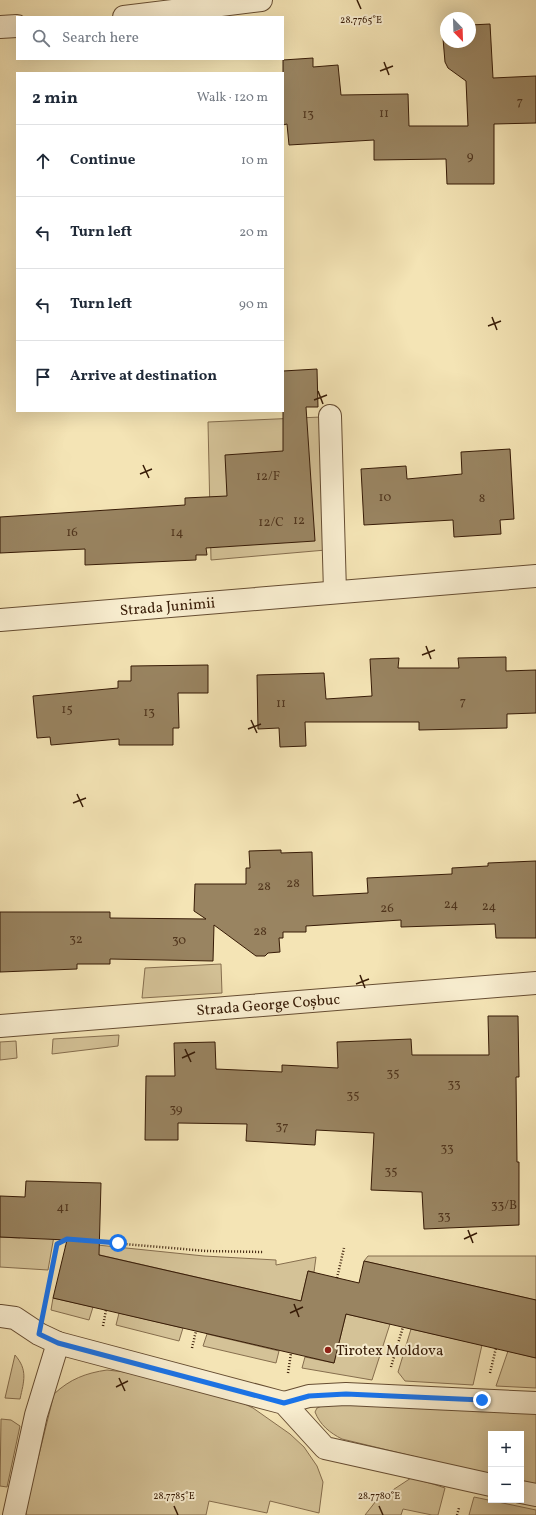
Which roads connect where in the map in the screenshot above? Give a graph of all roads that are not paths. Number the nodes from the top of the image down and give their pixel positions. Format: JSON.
{"nodes":[{"id":1,"x":261,"y":0,"type":"edge"},
{"id":2,"x":132,"y":16,"type":"edge"},
{"id":3,"x":16,"y":26,"type":"edge"},
{"id":4,"x":0,"y":27,"type":"edge"},
{"id":5,"x":330,"y":416,"type":"dead end"},
{"id":6,"x":536,"y":576,"type":"edge"},
{"id":7,"x":335,"y":592,"type":"junction"},
{"id":8,"x":0,"y":620,"type":"edge"},
{"id":9,"x":536,"y":983,"type":"edge"},
{"id":10,"x":0,"y":1026,"type":"edge"},
{"id":11,"x":0,"y":1316,"type":"edge"},
{"id":12,"x":48,"y":1338,"type":"junction"},
{"id":13,"x":284,"y":1403,"type":"junction"},
{"id":14,"x":536,"y":1403,"type":"edge"},
{"id":15,"x":488,"y":1484,"type":"edge"},
{"id":16,"x":524,"y":1493,"type":"edge"},
{"id":17,"x":536,"y":1495,"type":"edge"},
{"id":18,"x":14,"y":1515,"type":"edge"}],
"edges":[{"from":1,"to":2,"type":"street"},
{"from":3,"to":4,"type":"street"},
{"from":5,"to":7,"type":"street"},
{"from":6,"to":7,"type":"street","name":"Strada Junimii"},
{"from":7,"to":8,"type":"street","name":"Strada Junimii"},
{"from":9,"to":10,"type":"street","name":"Strada George Coșbuc"},
{"from":11,"to":12,"type":"street"},
{"from":12,"to":13,"type":"street"},
{"from":12,"to":18,"type":"street"},
{"from":13,"to":14,"type":"street"},
{"from":13,"to":15,"type":"street"},
{"from":16,"to":17,"type":"street"}]}
